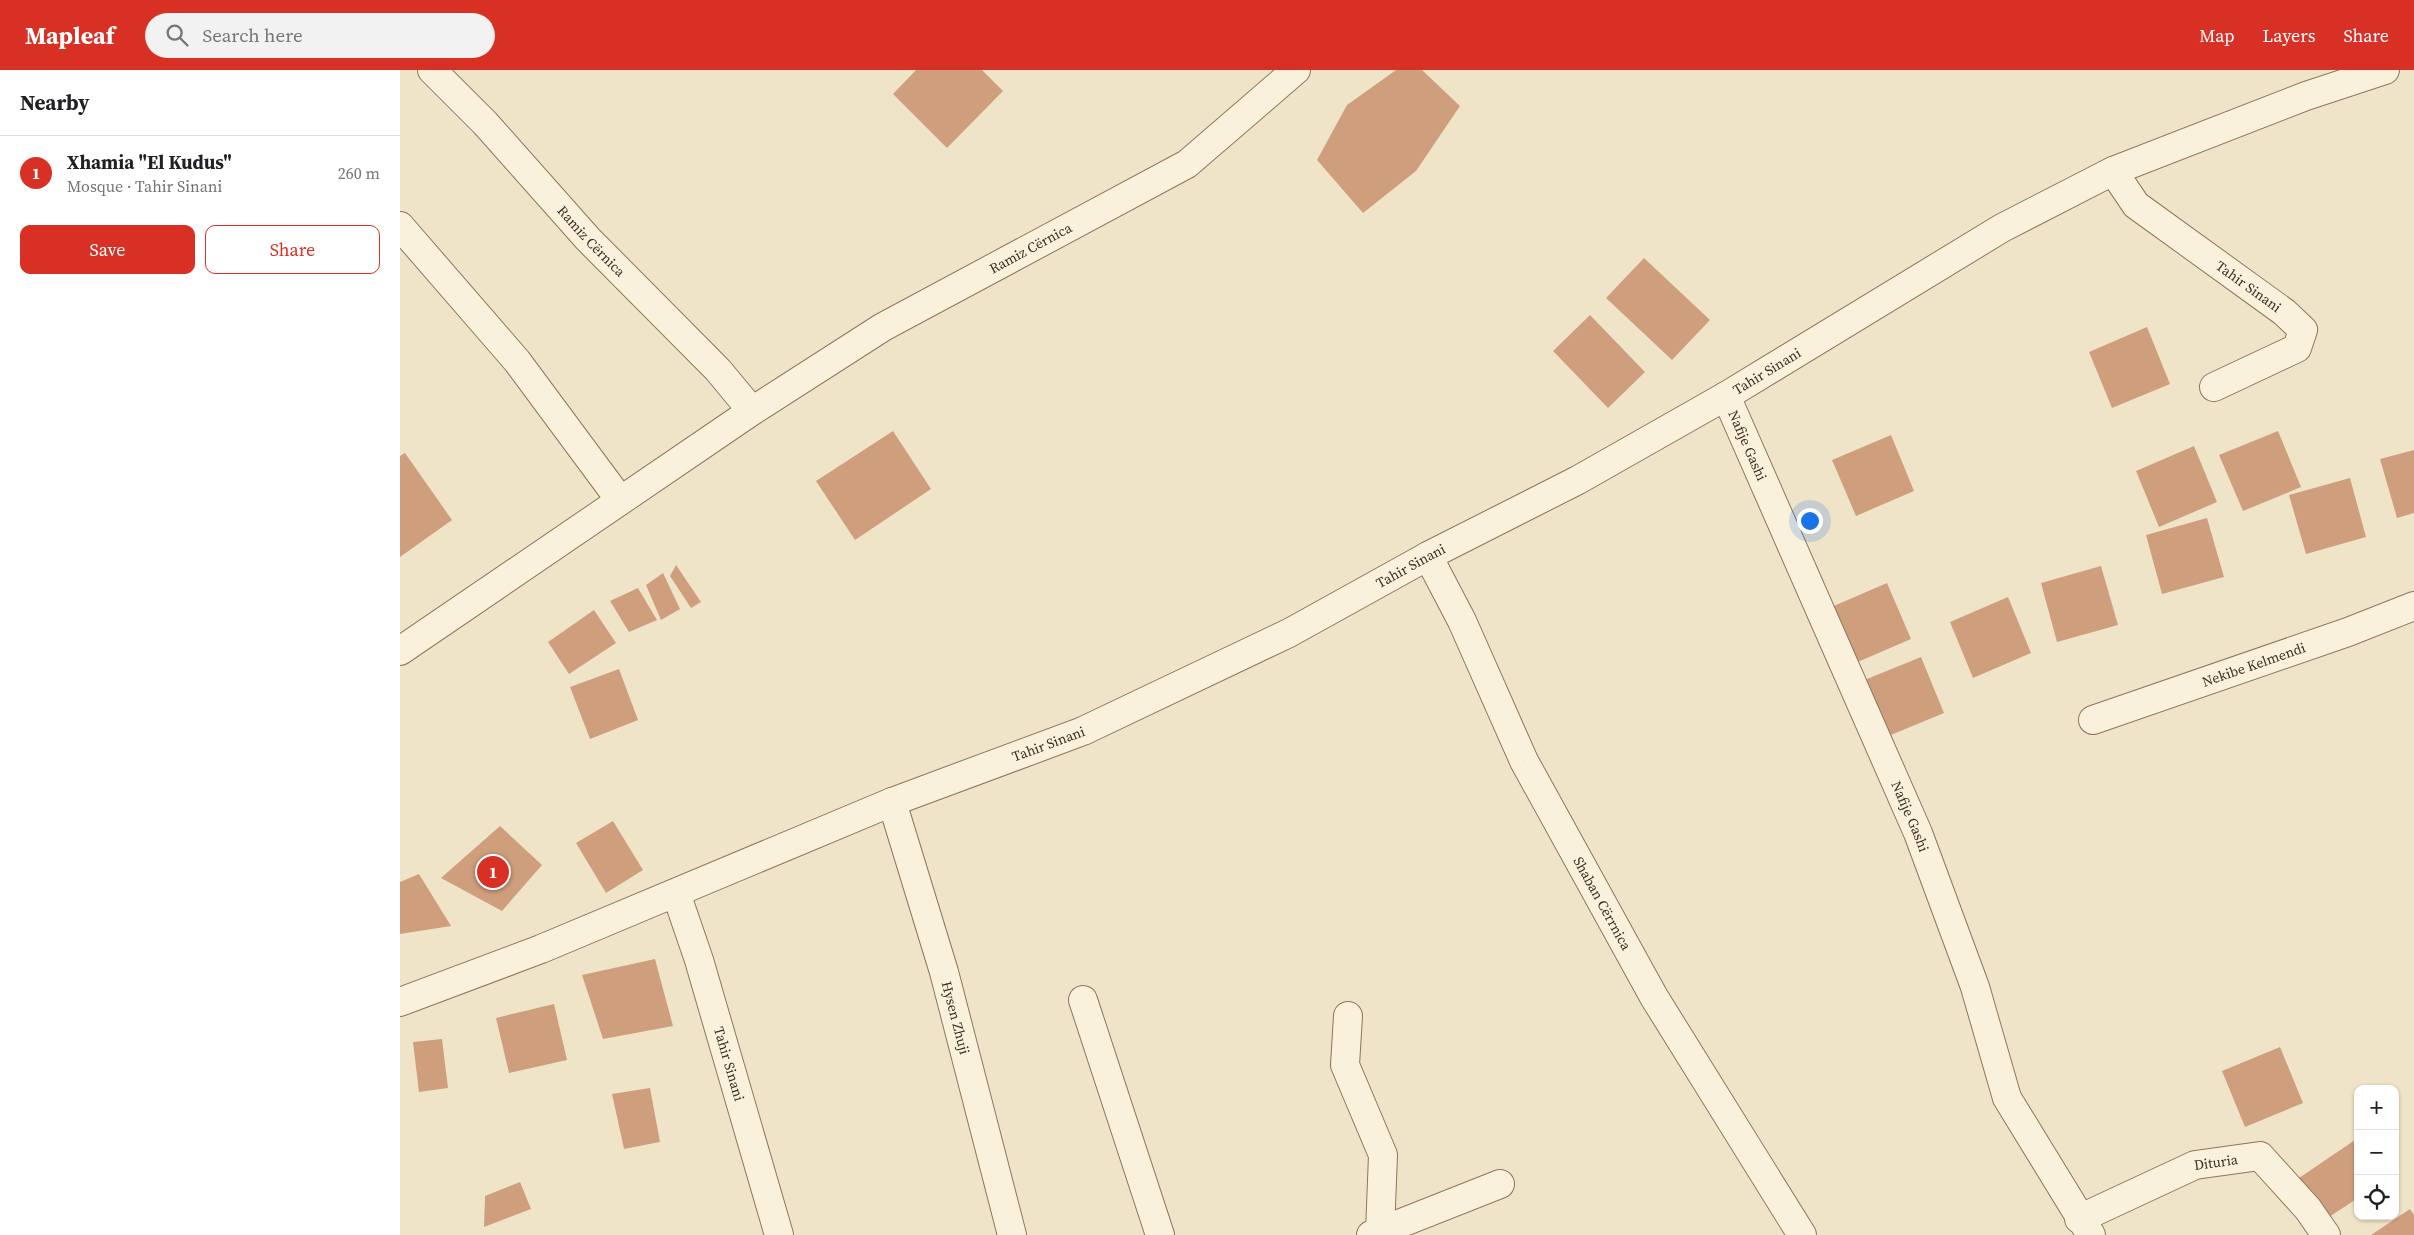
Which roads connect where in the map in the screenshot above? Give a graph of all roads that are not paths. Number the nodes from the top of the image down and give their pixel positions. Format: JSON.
{"nodes":[{"id":1,"x":432,"y":70,"type":"edge"},
{"id":2,"x":1296,"y":70,"type":"edge"},
{"id":3,"x":2385,"y":70,"type":"edge"},
{"id":4,"x":2113,"y":171,"type":"junction"},
{"id":5,"x":400,"y":226,"type":"edge"},
{"id":6,"x":2214,"y":388,"type":"dead end"},
{"id":7,"x":1726,"y":396,"type":"junction"},
{"id":8,"x":752,"y":411,"type":"junction"},
{"id":9,"x":620,"y":500,"type":"junction"},
{"id":10,"x":1428,"y":556,"type":"junction"},
{"id":11,"x":2414,"y":606,"type":"edge"},
{"id":12,"x":400,"y":651,"type":"edge"},
{"id":13,"x":2093,"y":720,"type":"dead end"},
{"id":14,"x":892,"y":802,"type":"junction"},
{"id":15,"x":676,"y":893,"type":"junction"},
{"id":16,"x":1083,"y":1000,"type":"dead end"},
{"id":17,"x":400,"y":1002,"type":"edge"},
{"id":18,"x":1348,"y":1016,"type":"dead end"},
{"id":19,"x":1500,"y":1184,"type":"dead end"},
{"id":20,"x":2085,"y":1227,"type":"edge"},
{"id":21,"x":1375,"y":1233,"type":"edge"},
{"id":22,"x":779,"y":1235,"type":"edge"},
{"id":23,"x":1012,"y":1235,"type":"edge"},
{"id":24,"x":1160,"y":1235,"type":"edge"},
{"id":25,"x":1802,"y":1235,"type":"edge"},
{"id":26,"x":2326,"y":1235,"type":"edge"}],
"edges":[{"from":1,"to":8,"type":"street","name":"Ramiz Cërnica"},
{"from":2,"to":8,"type":"street","name":"Ramiz Cërnica"},
{"from":3,"to":4,"type":"street","name":"Tahir Sinani"},
{"from":4,"to":6,"type":"street","name":"Tahir Sinani"},
{"from":4,"to":7,"type":"street","name":"Tahir Sinani"},
{"from":5,"to":9,"type":"street"},
{"from":7,"to":10,"type":"street","name":"Tahir Sinani"},
{"from":7,"to":20,"type":"street","name":"Nafije Gashi"},
{"from":8,"to":9,"type":"street","name":"Ramiz Cërnica"},
{"from":9,"to":12,"type":"street","name":"Ramiz Cërnica"},
{"from":10,"to":14,"type":"street","name":"Tahir Sinani"},
{"from":10,"to":25,"type":"street","name":"Shaban Cërrnica"},
{"from":11,"to":13,"type":"street","name":"Nekibe Kelmendi"},
{"from":14,"to":15,"type":"street","name":"Tahir Sinani"},
{"from":14,"to":23,"type":"street","name":"Hysen Zhuji"},
{"from":15,"to":17,"type":"street","name":"Tahir Sinani"},
{"from":15,"to":22,"type":"street","name":"Tahir Sinani"},
{"from":16,"to":24,"type":"street"},
{"from":18,"to":21,"type":"street"},
{"from":19,"to":21,"type":"street"},
{"from":20,"to":26,"type":"street","name":"Dituria"}]}
